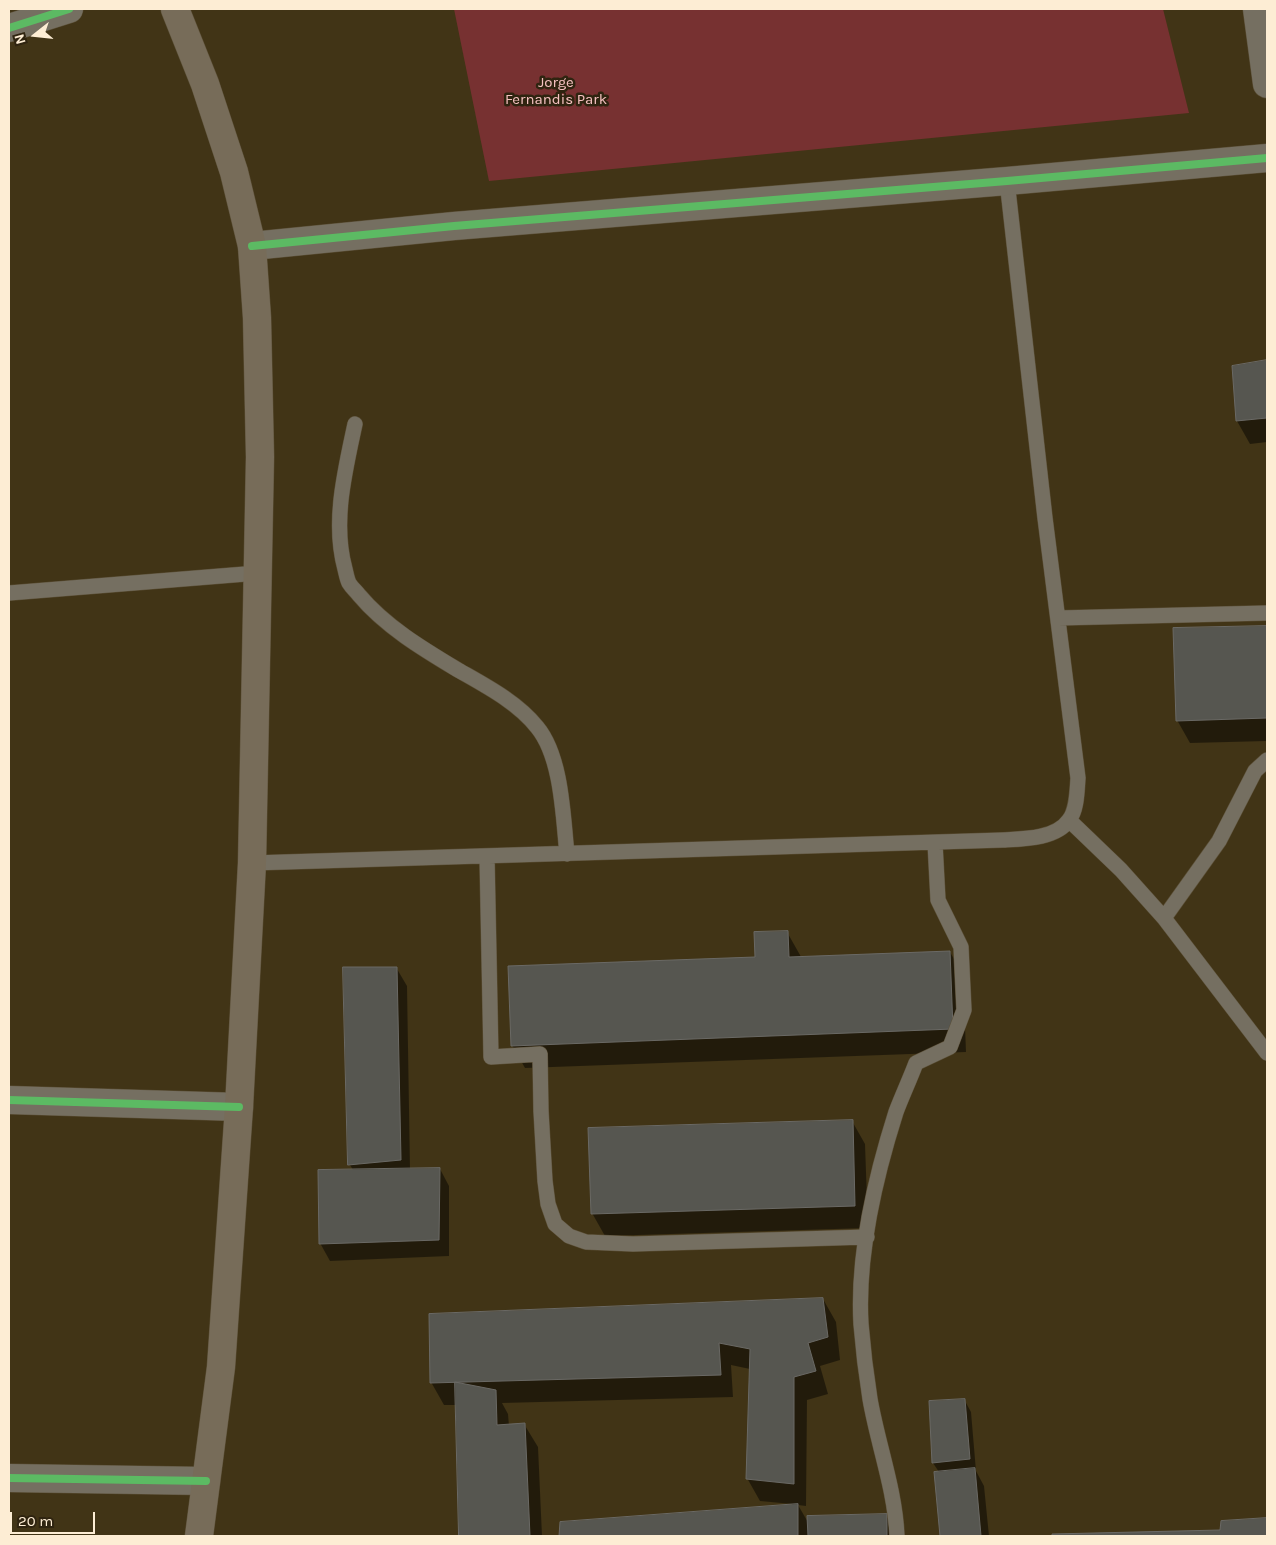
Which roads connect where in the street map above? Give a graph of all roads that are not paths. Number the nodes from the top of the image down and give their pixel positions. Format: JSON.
{"nodes":[{"id":1,"x":69,"y":9,"type":"edge"},
{"id":2,"x":176,"y":9,"type":"edge"},
{"id":3,"x":1257,"y":9,"type":"edge"},
{"id":4,"x":9,"y":28,"type":"edge"},
{"id":5,"x":1267,"y":84,"type":"edge"},
{"id":6,"x":1267,"y":158,"type":"edge"},
{"id":7,"x":1007,"y":181,"type":"junction"},
{"id":8,"x":252,"y":246,"type":"junction"},
{"id":9,"x":355,"y":424,"type":"dead end"},
{"id":10,"x":258,"y":573,"type":"junction"},
{"id":11,"x":9,"y":593,"type":"edge"},
{"id":12,"x":1267,"y":613,"type":"edge"},
{"id":13,"x":1058,"y":618,"type":"junction"},
{"id":14,"x":1267,"y":760,"type":"edge"},
{"id":15,"x":1069,"y":820,"type":"junction"},
{"id":16,"x":935,"y":843,"type":"junction"},
{"id":17,"x":567,"y":854,"type":"junction"},
{"id":18,"x":486,"y":856,"type":"junction"},
{"id":19,"x":252,"y":864,"type":"junction"},
{"id":20,"x":1164,"y":918,"type":"junction"},
{"id":21,"x":1266,"y":1050,"type":"edge"},
{"id":22,"x":9,"y":1100,"type":"edge"},
{"id":23,"x":238,"y":1107,"type":"junction"},
{"id":24,"x":867,"y":1237,"type":"junction"},
{"id":25,"x":9,"y":1478,"type":"edge"},
{"id":26,"x":206,"y":1481,"type":"junction"},
{"id":27,"x":199,"y":1536,"type":"edge"},
{"id":28,"x":897,"y":1536,"type":"edge"}],
"edges":[{"from":1,"to":4,"type":"street"},
{"from":2,"to":8,"type":"main road"},
{"from":3,"to":5,"type":"street"},
{"from":6,"to":7,"type":"street"},
{"from":7,"to":8,"type":"street"},
{"from":7,"to":13,"type":"lane"},
{"from":8,"to":10,"type":"main road"},
{"from":9,"to":17,"type":"lane"},
{"from":10,"to":11,"type":"lane"},
{"from":10,"to":19,"type":"main road"},
{"from":12,"to":13,"type":"lane"},
{"from":13,"to":15,"type":"lane"},
{"from":14,"to":20,"type":"lane"},
{"from":15,"to":16,"type":"lane"},
{"from":15,"to":20,"type":"lane"},
{"from":16,"to":17,"type":"lane"},
{"from":16,"to":24,"type":"lane"},
{"from":17,"to":18,"type":"lane"},
{"from":18,"to":19,"type":"lane"},
{"from":18,"to":24,"type":"lane"},
{"from":19,"to":23,"type":"main road"},
{"from":20,"to":21,"type":"lane"},
{"from":22,"to":23,"type":"street"},
{"from":23,"to":26,"type":"main road"},
{"from":24,"to":28,"type":"lane"},
{"from":25,"to":26,"type":"street"},
{"from":26,"to":27,"type":"main road"}]}
